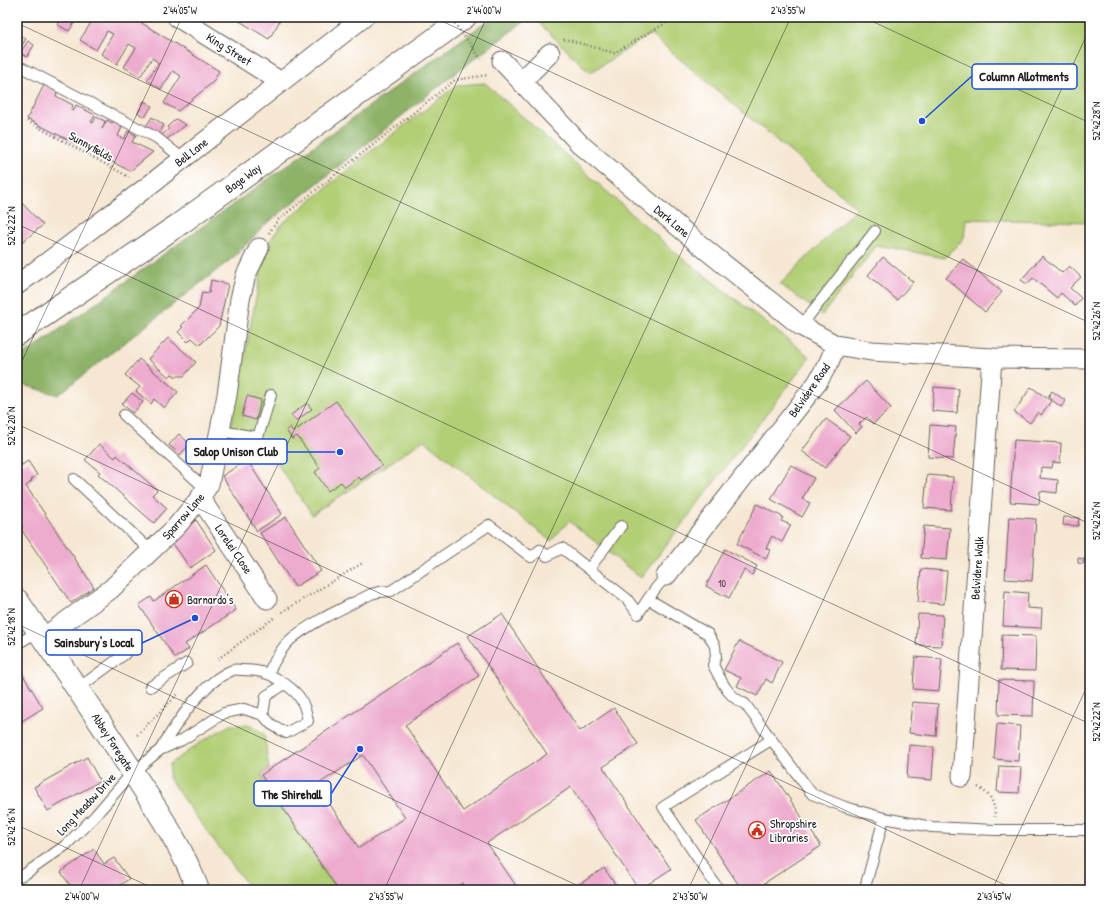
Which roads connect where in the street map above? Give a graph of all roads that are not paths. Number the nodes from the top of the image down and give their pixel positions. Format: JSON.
{"nodes":[{"id":1,"x":177,"y":17,"type":"edge"},
{"id":2,"x":364,"y":17,"type":"edge"},
{"id":3,"x":464,"y":17,"type":"edge"},
{"id":4,"x":550,"y":53,"type":"road end"},
{"id":5,"x":17,"y":65,"type":"edge"},
{"id":6,"x":281,"y":82,"type":"junction"},
{"id":7,"x":183,"y":159,"type":"junction"},
{"id":8,"x":875,"y":231,"type":"dead end"},
{"id":9,"x":259,"y":248,"type":"road end"},
{"id":10,"x":17,"y":285,"type":"edge"},
{"id":11,"x":801,"y":326,"type":"junction"},
{"id":12,"x":17,"y":334,"type":"edge"},
{"id":13,"x":836,"y":345,"type":"junction"},
{"id":14,"x":992,"y":358,"type":"junction"},
{"id":15,"x":1090,"y":359,"type":"edge"},
{"id":16,"x":271,"y":395,"type":"dead end"},
{"id":17,"x":124,"y":415,"type":"dead end"},
{"id":18,"x":220,"y":431,"type":"junction"},
{"id":19,"x":74,"y":479,"type":"dead end"},
{"id":20,"x":203,"y":494,"type":"junction"},
{"id":21,"x":621,"y":526,"type":"dead end"},
{"id":22,"x":151,"y":551,"type":"junction"},
{"id":23,"x":589,"y":569,"type":"junction"},
{"id":24,"x":666,"y":576,"type":"joint"},
{"id":25,"x":268,"y":599,"type":"dead end"},
{"id":26,"x":648,"y":599,"type":"junction"},
{"id":27,"x":17,"y":600,"type":"edge"},
{"id":28,"x":41,"y":635,"type":"junction"},
{"id":29,"x":17,"y":644,"type":"edge"},
{"id":30,"x":125,"y":654,"type":"dead end"},
{"id":31,"x":186,"y":663,"type":"dead end"},
{"id":32,"x":268,"y":673,"type":"junction"},
{"id":33,"x":285,"y":684,"type":"junction"},
{"id":34,"x":150,"y":686,"type":"dead end"},
{"id":35,"x":77,"y":689,"type":"junction"},
{"id":36,"x":263,"y":715,"type":"junction"},
{"id":37,"x":772,"y":740,"type":"junction"},
{"id":38,"x":160,"y":750,"type":"junction"},
{"id":39,"x":132,"y":773,"type":"junction"},
{"id":40,"x":962,"y":777,"type":"road end"},
{"id":41,"x":884,"y":818,"type":"junction"},
{"id":42,"x":1090,"y":830,"type":"edge"},
{"id":43,"x":17,"y":878,"type":"edge"},
{"id":44,"x":866,"y":884,"type":"dead end"},
{"id":45,"x":198,"y":890,"type":"edge"},
{"id":46,"x":719,"y":890,"type":"edge"}],
"edges":[{"from":1,"to":6,"type":"street","name":"King Street"},
{"from":2,"to":6,"type":"street","name":"Bell Lane"},
{"from":3,"to":12,"type":"main road","name":"Bage Way"},
{"from":4,"to":11,"type":"street","name":"Dark Lane"},
{"from":5,"to":7,"type":"lane"},
{"from":6,"to":7,"type":"street","name":"Bell Lane"},
{"from":7,"to":10,"type":"street","name":"Bell Lane"},
{"from":8,"to":11,"type":"lane"},
{"from":9,"to":18,"type":"street","name":"Sparrow Lane"},
{"from":11,"to":13,"type":"street","name":"Dark Lane"},
{"from":13,"to":14,"type":"street"},
{"from":13,"to":24,"type":"street","name":"Belvidere Road"},
{"from":14,"to":15,"type":"street"},
{"from":14,"to":40,"type":"street","name":"Belvidere Walk"},
{"from":16,"to":18,"type":"lane"},
{"from":17,"to":20,"type":"lane"},
{"from":18,"to":20,"type":"street","name":"Sparrow Lane"},
{"from":19,"to":22,"type":"lane"},
{"from":20,"to":22,"type":"street","name":"Sparrow Lane"},
{"from":20,"to":25,"type":"street","name":"Lorelei Close"},
{"from":21,"to":23,"type":"lane"},
{"from":22,"to":28,"type":"street","name":"Sparrow Lane"},
{"from":23,"to":26,"type":"lane"},
{"from":23,"to":32,"type":"lane"},
{"from":24,"to":26,"type":"lane"},
{"from":26,"to":37,"type":"lane"},
{"from":27,"to":28,"type":"main road","name":"Abbey Foregate"},
{"from":28,"to":29,"type":"lane"},
{"from":28,"to":35,"type":"main road","name":"Abbey Foregate"},
{"from":30,"to":35,"type":"lane"},
{"from":31,"to":34,"type":"lane"},
{"from":32,"to":33,"type":"lane"},
{"from":32,"to":38,"type":"lane"},
{"from":33,"to":36,"type":"lane"},
{"from":33,"to":36,"type":"lane"},
{"from":35,"to":39,"type":"main road","name":"Abbey Foregate"},
{"from":36,"to":38,"type":"lane"},
{"from":37,"to":41,"type":"lane"},
{"from":37,"to":46,"type":"lane"},
{"from":38,"to":39,"type":"lane","name":"Long Meadow Drive"},
{"from":39,"to":43,"type":"lane","name":"Long Meadow Drive"},
{"from":39,"to":45,"type":"main road","name":"Abbey Foregate"},
{"from":41,"to":42,"type":"lane"},
{"from":41,"to":44,"type":"lane"}]}
